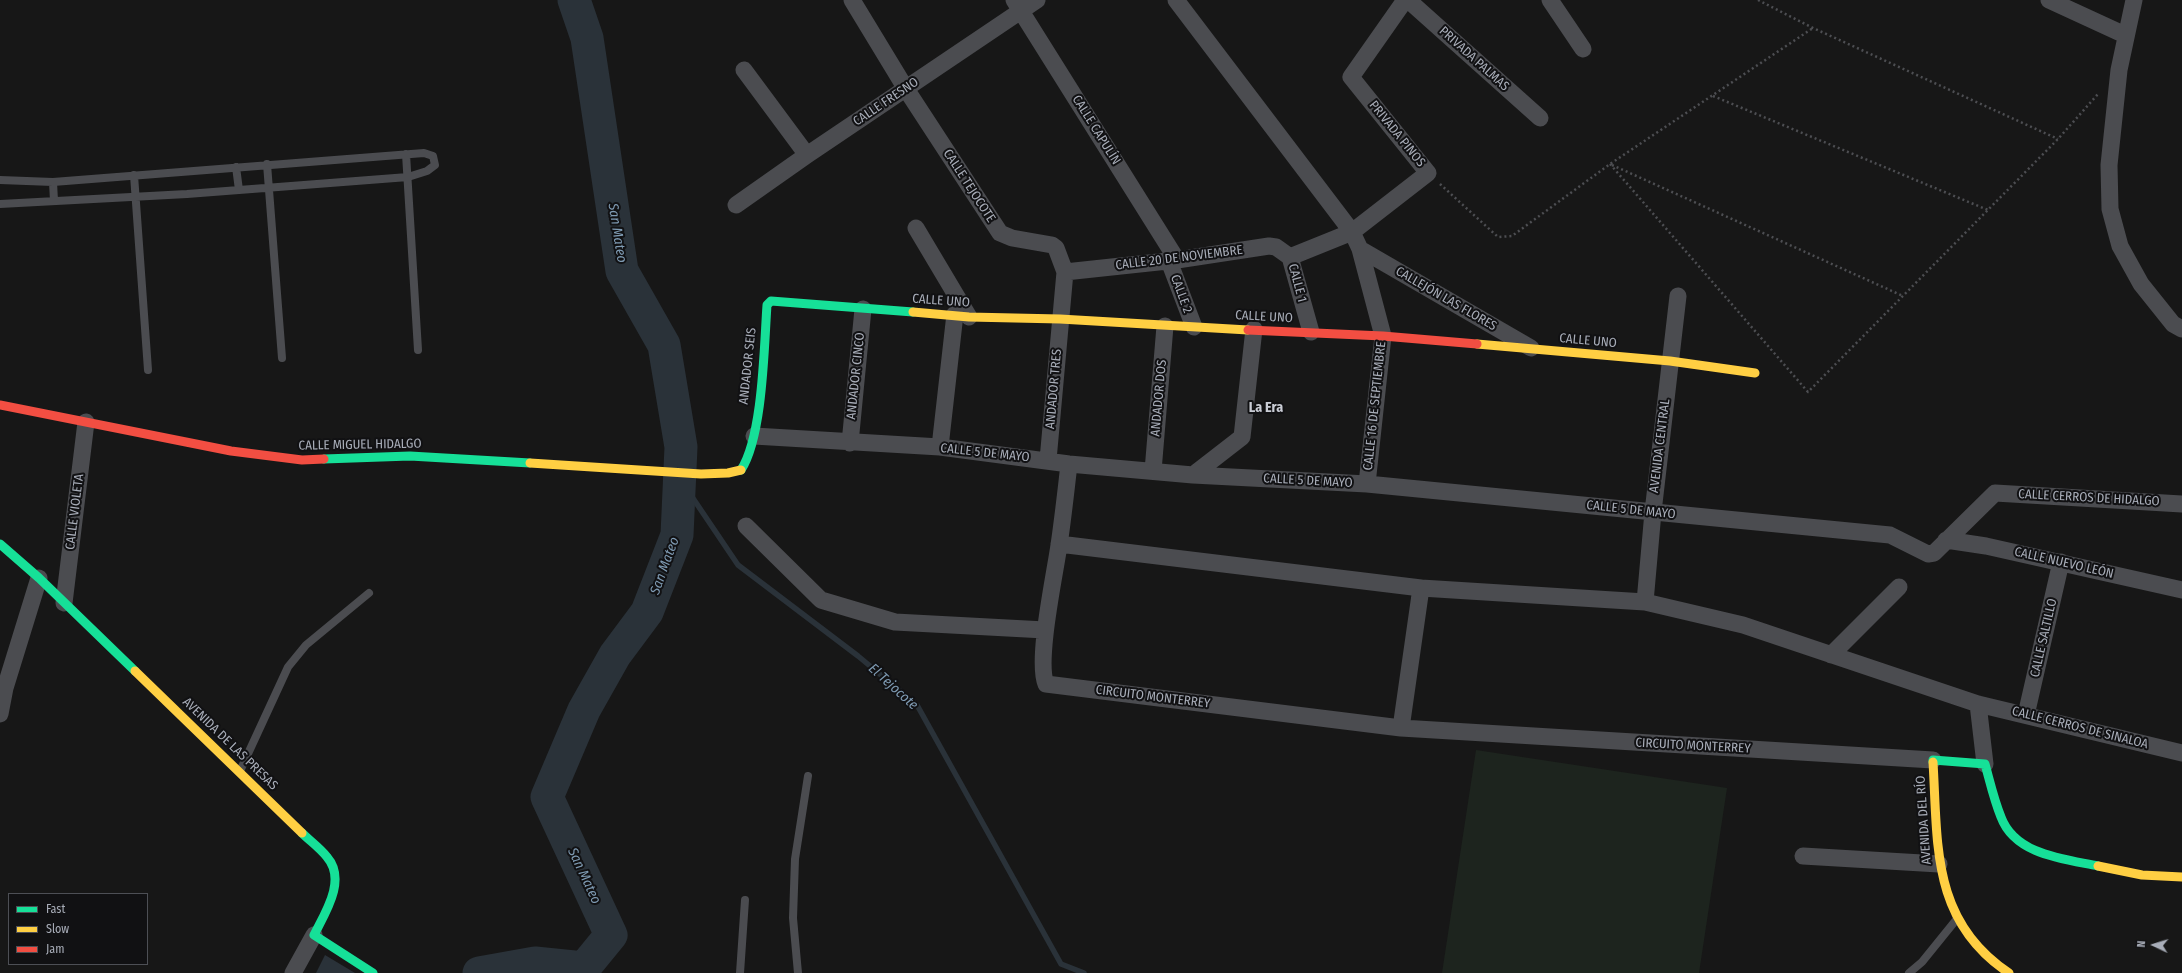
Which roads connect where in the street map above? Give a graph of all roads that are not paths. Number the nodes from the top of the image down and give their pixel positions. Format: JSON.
{"nodes":[{"id":1,"x":852,"y":0,"type":"edge"},
{"id":2,"x":1038,"y":0,"type":"edge"},
{"id":3,"x":1176,"y":0,"type":"edge"},
{"id":4,"x":1404,"y":0,"type":"edge"},
{"id":5,"x":1408,"y":0,"type":"edge"},
{"id":6,"x":1550,"y":0,"type":"edge"},
{"id":7,"x":2049,"y":0,"type":"edge"},
{"id":8,"x":2134,"y":0,"type":"edge"},
{"id":9,"x":1018,"y":5,"type":"edge"},
{"id":10,"x":2125,"y":35,"type":"junction"},
{"id":11,"x":1583,"y":49,"type":"dead end"},
{"id":12,"x":744,"y":70,"type":"dead end"},
{"id":13,"x":906,"y":89,"type":"junction"},
{"id":14,"x":1540,"y":118,"type":"dead end"},
{"id":15,"x":406,"y":154,"type":"junction"},
{"id":16,"x":807,"y":155,"type":"junction"},
{"id":17,"x":267,"y":164,"type":"junction"},
{"id":18,"x":236,"y":167,"type":"junction"},
{"id":19,"x":134,"y":175,"type":"junction"},
{"id":20,"x":408,"y":177,"type":"junction"},
{"id":21,"x":0,"y":180,"type":"edge"},
{"id":22,"x":53,"y":182,"type":"junction"},
{"id":23,"x":269,"y":188,"type":"junction"},
{"id":24,"x":239,"y":190,"type":"junction"},
{"id":25,"x":137,"y":197,"type":"junction"},
{"id":26,"x":54,"y":201,"type":"junction"},
{"id":27,"x":0,"y":204,"type":"edge"},
{"id":28,"x":736,"y":205,"type":"dead end"},
{"id":29,"x":916,"y":228,"type":"dead end"},
{"id":30,"x":1352,"y":232,"type":"junction"},
{"id":31,"x":1360,"y":249,"type":"junction"},
{"id":32,"x":1290,"y":257,"type":"junction"},
{"id":33,"x":1173,"y":260,"type":"junction"},
{"id":34,"x":1065,"y":272,"type":"junction"},
{"id":35,"x":1678,"y":296,"type":"dead end"},
{"id":36,"x":771,"y":301,"type":"joint"},
{"id":37,"x":863,"y":309,"type":"junction"},
{"id":38,"x":962,"y":316,"type":"junction"},
{"id":39,"x":1060,"y":319,"type":"junction"},
{"id":40,"x":1165,"y":326,"type":"junction"},
{"id":41,"x":2178,"y":327,"type":"edge"},
{"id":42,"x":1194,"y":328,"type":"junction"},
{"id":43,"x":1254,"y":329,"type":"junction"},
{"id":44,"x":1311,"y":332,"type":"junction"},
{"id":45,"x":1383,"y":336,"type":"junction"},
{"id":46,"x":1533,"y":349,"type":"junction"},
{"id":47,"x":418,"y":350,"type":"dead end"},
{"id":48,"x":282,"y":358,"type":"dead end"},
{"id":49,"x":1670,"y":361,"type":"junction"},
{"id":50,"x":148,"y":370,"type":"dead end"},
{"id":51,"x":1755,"y":373,"type":"dead end"},
{"id":52,"x":0,"y":405,"type":"edge"},
{"id":53,"x":86,"y":422,"type":"junction"},
{"id":54,"x":754,"y":436,"type":"junction"},
{"id":55,"x":850,"y":442,"type":"junction"},
{"id":56,"x":940,"y":447,"type":"junction"},
{"id":57,"x":1048,"y":460,"type":"junction"},
{"id":58,"x":1069,"y":464,"type":"junction"},
{"id":59,"x":1153,"y":471,"type":"junction"},
{"id":60,"x":1193,"y":475,"type":"junction"},
{"id":61,"x":1367,"y":484,"type":"junction"},
{"id":62,"x":2182,"y":504,"type":"edge"},
{"id":63,"x":1653,"y":512,"type":"junction"},
{"id":64,"x":746,"y":526,"type":"dead end"},
{"id":65,"x":1946,"y":540,"type":"junction"},
{"id":66,"x":0,"y":544,"type":"edge"},
{"id":67,"x":1059,"y":544,"type":"junction"},
{"id":68,"x":2061,"y":562,"type":"junction"},
{"id":69,"x":39,"y":578,"type":"junction"},
{"id":70,"x":1899,"y":587,"type":"dead end"},
{"id":71,"x":1421,"y":588,"type":"junction"},
{"id":72,"x":2182,"y":590,"type":"edge"},
{"id":73,"x":369,"y":593,"type":"dead end"},
{"id":74,"x":64,"y":602,"type":"junction"},
{"id":75,"x":1645,"y":602,"type":"junction"},
{"id":76,"x":1045,"y":630,"type":"junction"},
{"id":77,"x":1831,"y":655,"type":"junction"},
{"id":78,"x":1978,"y":704,"type":"junction"},
{"id":79,"x":0,"y":714,"type":"edge"},
{"id":80,"x":2026,"y":714,"type":"junction"},
{"id":81,"x":1401,"y":728,"type":"junction"},
{"id":82,"x":2182,"y":753,"type":"edge"},
{"id":83,"x":1933,"y":760,"type":"junction"},
{"id":84,"x":1985,"y":764,"type":"junction"},
{"id":85,"x":240,"y":772,"type":"junction"},
{"id":86,"x":808,"y":776,"type":"dead end"},
{"id":87,"x":1803,"y":856,"type":"dead end"},
{"id":88,"x":1939,"y":864,"type":"junction"},
{"id":89,"x":2182,"y":876,"type":"edge"},
{"id":90,"x":745,"y":900,"type":"dead end"},
{"id":91,"x":1956,"y":919,"type":"junction"},
{"id":92,"x":314,"y":935,"type":"junction"},
{"id":93,"x":293,"y":973,"type":"edge"},
{"id":94,"x":373,"y":973,"type":"edge"},
{"id":95,"x":740,"y":973,"type":"edge"},
{"id":96,"x":798,"y":973,"type":"edge"},
{"id":97,"x":1909,"y":973,"type":"edge"},
{"id":98,"x":2009,"y":973,"type":"edge"}],
"edges":[{"from":1,"to":13,"type":"street"},
{"from":2,"to":9,"type":"street","name":"CALLE FRESNO"},
{"from":3,"to":30,"type":"street"},
{"from":4,"to":30,"type":"street","name":"PRIVADA PINOS"},
{"from":5,"to":14,"type":"street","name":"PRIVADA PALMAS"},
{"from":6,"to":11,"type":"street"},
{"from":7,"to":10,"type":"street"},
{"from":8,"to":10,"type":"street"},
{"from":9,"to":13,"type":"street","name":"CALLE FRESNO"},
{"from":9,"to":33,"type":"street","name":"CALLE CAPULÍN"},
{"from":10,"to":41,"type":"street"},
{"from":12,"to":16,"type":"street"},
{"from":13,"to":16,"type":"street","name":"CALLE FRESNO"},
{"from":13,"to":34,"type":"street","name":"CALLE TEJOCOTE"},
{"from":15,"to":17,"type":"lane"},
{"from":15,"to":20,"type":"lane"},
{"from":15,"to":20,"type":"lane"},
{"from":16,"to":28,"type":"street","name":"CALLE FRESNO"},
{"from":17,"to":18,"type":"lane"},
{"from":17,"to":23,"type":"lane"},
{"from":18,"to":19,"type":"lane"},
{"from":18,"to":24,"type":"lane"},
{"from":19,"to":22,"type":"lane"},
{"from":19,"to":25,"type":"lane"},
{"from":20,"to":23,"type":"lane"},
{"from":20,"to":47,"type":"lane"},
{"from":21,"to":22,"type":"lane"},
{"from":22,"to":26,"type":"lane"},
{"from":23,"to":24,"type":"lane"},
{"from":23,"to":48,"type":"lane"},
{"from":24,"to":25,"type":"lane"},
{"from":25,"to":26,"type":"lane"},
{"from":25,"to":50,"type":"lane"},
{"from":26,"to":27,"type":"lane"},
{"from":29,"to":38,"type":"street"},
{"from":30,"to":31,"type":"street","name":"CALLE 16 DE SEPTIEMBRE"},
{"from":30,"to":32,"type":"street"},
{"from":31,"to":45,"type":"street","name":"CALLE 16 DE SEPTIEMBRE"},
{"from":31,"to":46,"type":"street","name":"CALLEJÓN LAS FLORES"},
{"from":32,"to":33,"type":"street","name":"CALLE 20 DE NOVIEMBRE"},
{"from":32,"to":44,"type":"street","name":"CALLE 1"},
{"from":33,"to":34,"type":"street","name":"CALLE 20 DE NOVIEMBRE"},
{"from":33,"to":42,"type":"street","name":"CALLE 2"},
{"from":34,"to":39,"type":"street","name":"CALLE TEJOCOTE"},
{"from":35,"to":49,"type":"street","name":"AVENIDA CENTRAL"},
{"from":36,"to":37,"type":"street","name":"CALLE UNO"},
{"from":36,"to":54,"type":"street","name":"ANDADOR SEIS"},
{"from":37,"to":38,"type":"street","name":"CALLE UNO"},
{"from":37,"to":55,"type":"street","name":"ANDADOR CINCO"},
{"from":38,"to":39,"type":"street","name":"CALLE UNO"},
{"from":38,"to":56,"type":"street"},
{"from":39,"to":40,"type":"street","name":"CALLE UNO"},
{"from":39,"to":57,"type":"street","name":"ANDADOR TRES"},
{"from":40,"to":42,"type":"street","name":"CALLE UNO"},
{"from":40,"to":59,"type":"street","name":"ANDADOR DOS"},
{"from":42,"to":43,"type":"street","name":"CALLE UNO"},
{"from":43,"to":44,"type":"street","name":"CALLE UNO"},
{"from":43,"to":60,"type":"street"},
{"from":44,"to":45,"type":"street","name":"CALLE UNO"},
{"from":45,"to":46,"type":"street","name":"CALLE UNO"},
{"from":45,"to":61,"type":"street","name":"CALLE 16 DE SEPTIEMBRE"},
{"from":46,"to":49,"type":"street","name":"CALLE UNO"},
{"from":49,"to":51,"type":"street","name":"CALLE UNO"},
{"from":49,"to":63,"type":"street","name":"AVENIDA CENTRAL"},
{"from":52,"to":53,"type":"street","name":"CALLE MIGUEL HIDALGO"},
{"from":53,"to":54,"type":"street","name":"CALLE MIGUEL HIDALGO"},
{"from":53,"to":74,"type":"street","name":"CALLE VIOLETA"},
{"from":54,"to":55,"type":"street","name":"CALLE 5 DE MAYO"},
{"from":55,"to":56,"type":"street","name":"CALLE 5 DE MAYO"},
{"from":56,"to":57,"type":"street","name":"CALLE 5 DE MAYO"},
{"from":57,"to":58,"type":"street","name":"CALLE 5 DE MAYO"},
{"from":58,"to":59,"type":"street","name":"CALLE 5 DE MAYO"},
{"from":58,"to":67,"type":"street","name":"CIRCUITO MONTERREY"},
{"from":59,"to":60,"type":"street","name":"CALLE 5 DE MAYO"},
{"from":60,"to":61,"type":"street","name":"CALLE 5 DE MAYO"},
{"from":61,"to":63,"type":"street","name":"CALLE 5 DE MAYO"},
{"from":62,"to":65,"type":"street","name":"CALLE CERROS DE HIDALGO"},
{"from":63,"to":65,"type":"street","name":"CALLE 5 DE MAYO"},
{"from":63,"to":75,"type":"street","name":"AVENIDA CENTRAL"},
{"from":64,"to":76,"type":"street"},
{"from":65,"to":68,"type":"street","name":"CALLE NUEVO LEÓN"},
{"from":66,"to":69,"type":"street","name":"AVENIDA DE LAS PRESAS"},
{"from":67,"to":71,"type":"street"},
{"from":67,"to":76,"type":"street","name":"CIRCUITO MONTERREY"},
{"from":68,"to":72,"type":"street","name":"CALLE NUEVO LEÓN"},
{"from":68,"to":80,"type":"street","name":"CALLE SALTILLO"},
{"from":69,"to":74,"type":"street","name":"AVENIDA DE LAS PRESAS"},
{"from":69,"to":79,"type":"street"},
{"from":70,"to":77,"type":"street"},
{"from":71,"to":75,"type":"street"},
{"from":71,"to":81,"type":"street"},
{"from":73,"to":85,"type":"lane"},
{"from":74,"to":85,"type":"street","name":"AVENIDA DE LAS PRESAS"},
{"from":75,"to":77,"type":"street"},
{"from":76,"to":81,"type":"street","name":"CIRCUITO MONTERREY"},
{"from":77,"to":78,"type":"street"},
{"from":78,"to":80,"type":"street","name":"CALLE CERROS DE SINALOA"},
{"from":78,"to":84,"type":"street"},
{"from":80,"to":82,"type":"street","name":"CALLE CERROS DE SINALOA"},
{"from":81,"to":83,"type":"street","name":"CIRCUITO MONTERREY"},
{"from":83,"to":84,"type":"street","name":"CIRCUITO MONTERREY"},
{"from":83,"to":88,"type":"street","name":"AVENIDA DEL RÍO"},
{"from":84,"to":89,"type":"street"},
{"from":85,"to":92,"type":"street","name":"AVENIDA DE LAS PRESAS"},
{"from":86,"to":96,"type":"lane"},
{"from":87,"to":88,"type":"street"},
{"from":88,"to":91,"type":"street","name":"AVENIDA DEL RÍO"},
{"from":90,"to":95,"type":"lane"},
{"from":91,"to":97,"type":"lane"},
{"from":91,"to":98,"type":"street","name":"AVENIDA DEL RÍO"},
{"from":92,"to":93,"type":"street"},
{"from":92,"to":94,"type":"street"}]}
